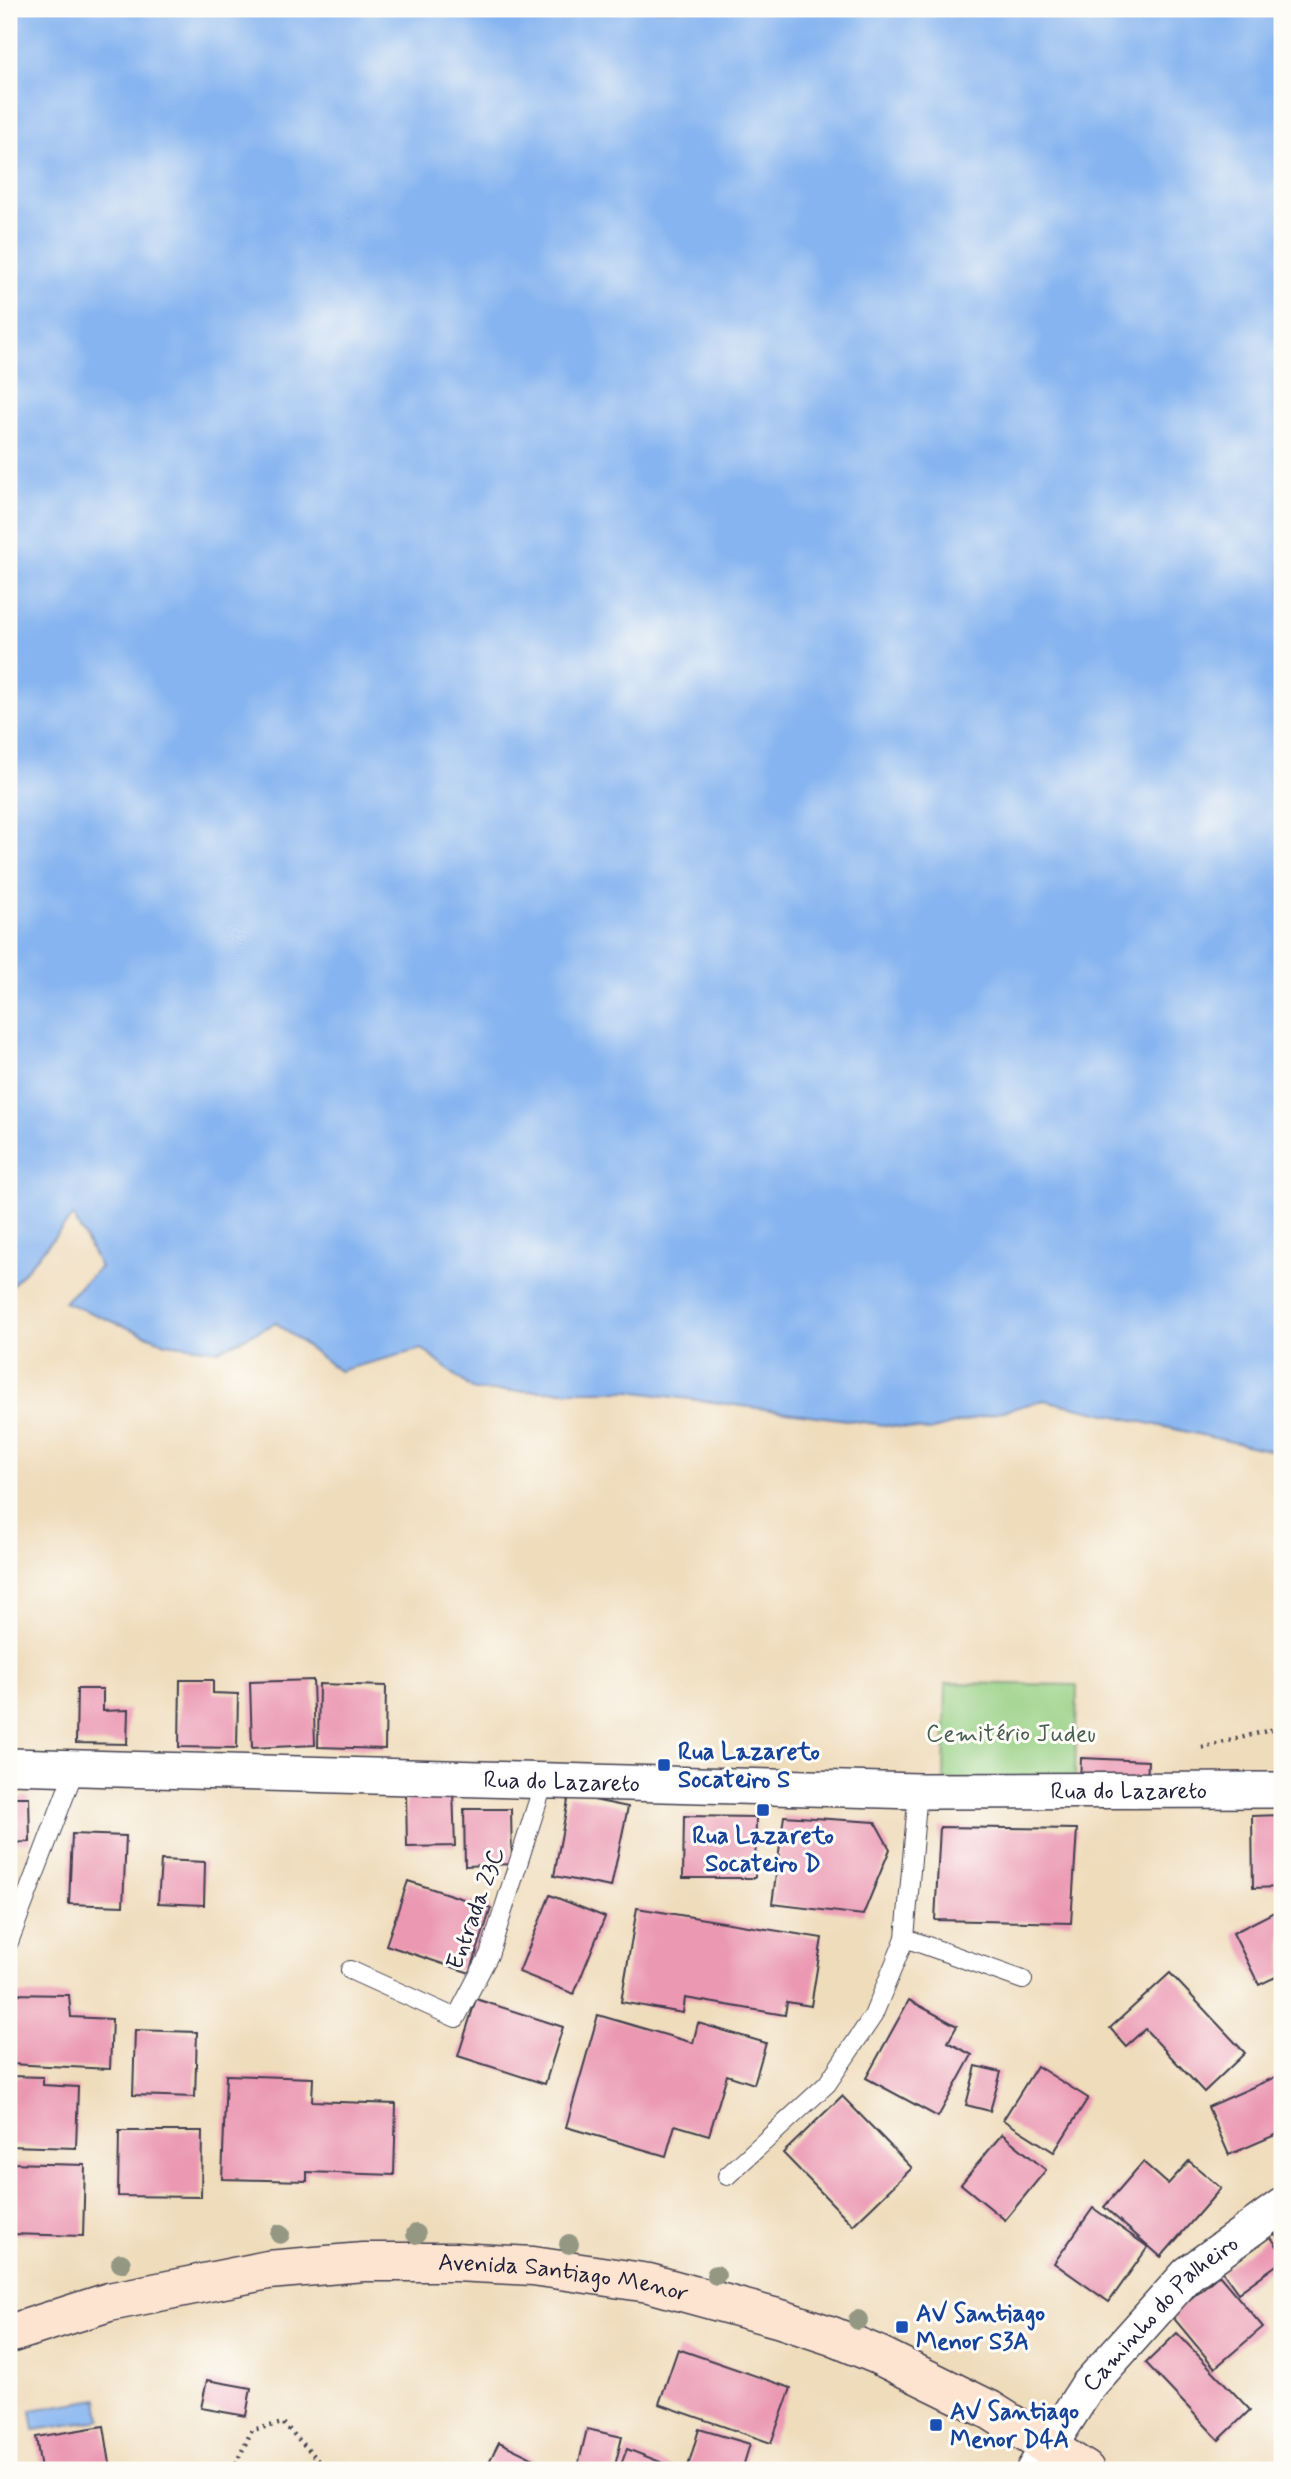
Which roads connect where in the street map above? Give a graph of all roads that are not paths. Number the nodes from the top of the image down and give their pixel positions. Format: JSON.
{"nodes":[{"id":1,"x":9,"y":1766,"type":"edge"},
{"id":2,"x":76,"y":1766,"type":"junction"},
{"id":3,"x":544,"y":1782,"type":"junction"},
{"id":4,"x":1282,"y":1790,"type":"edge"},
{"id":5,"x":918,"y":1791,"type":"junction"},
{"id":6,"x":905,"y":1938,"type":"junction"},
{"id":7,"x":9,"y":1942,"type":"edge"},
{"id":8,"x":350,"y":1970,"type":"dead end"},
{"id":9,"x":1023,"y":1980,"type":"dead end"},
{"id":10,"x":727,"y":2176,"type":"dead end"},
{"id":11,"x":1282,"y":2206,"type":"edge"},
{"id":12,"x":9,"y":2334,"type":"edge"},
{"id":13,"x":1042,"y":2459,"type":"edge"},
{"id":14,"x":1085,"y":2470,"type":"edge"}],
"edges":[{"from":1,"to":2,"type":"street","name":"Rua do Lazareto"},
{"from":2,"to":3,"type":"street","name":"Rua do Lazareto"},
{"from":2,"to":7,"type":"lane"},
{"from":3,"to":5,"type":"street","name":"Rua do Lazareto"},
{"from":3,"to":8,"type":"lane","name":"Entrada 23C"},
{"from":4,"to":5,"type":"street","name":"Rua do Lazareto"},
{"from":5,"to":6,"type":"lane"},
{"from":6,"to":9,"type":"lane"},
{"from":6,"to":10,"type":"lane"},
{"from":11,"to":13,"type":"street","name":"Caminho do Palheiro"},
{"from":12,"to":13,"type":"main road","name":"Avenida Santiago Menor"},
{"from":13,"to":14,"type":"main road","name":"Avenida Santiago Menor"}]}
